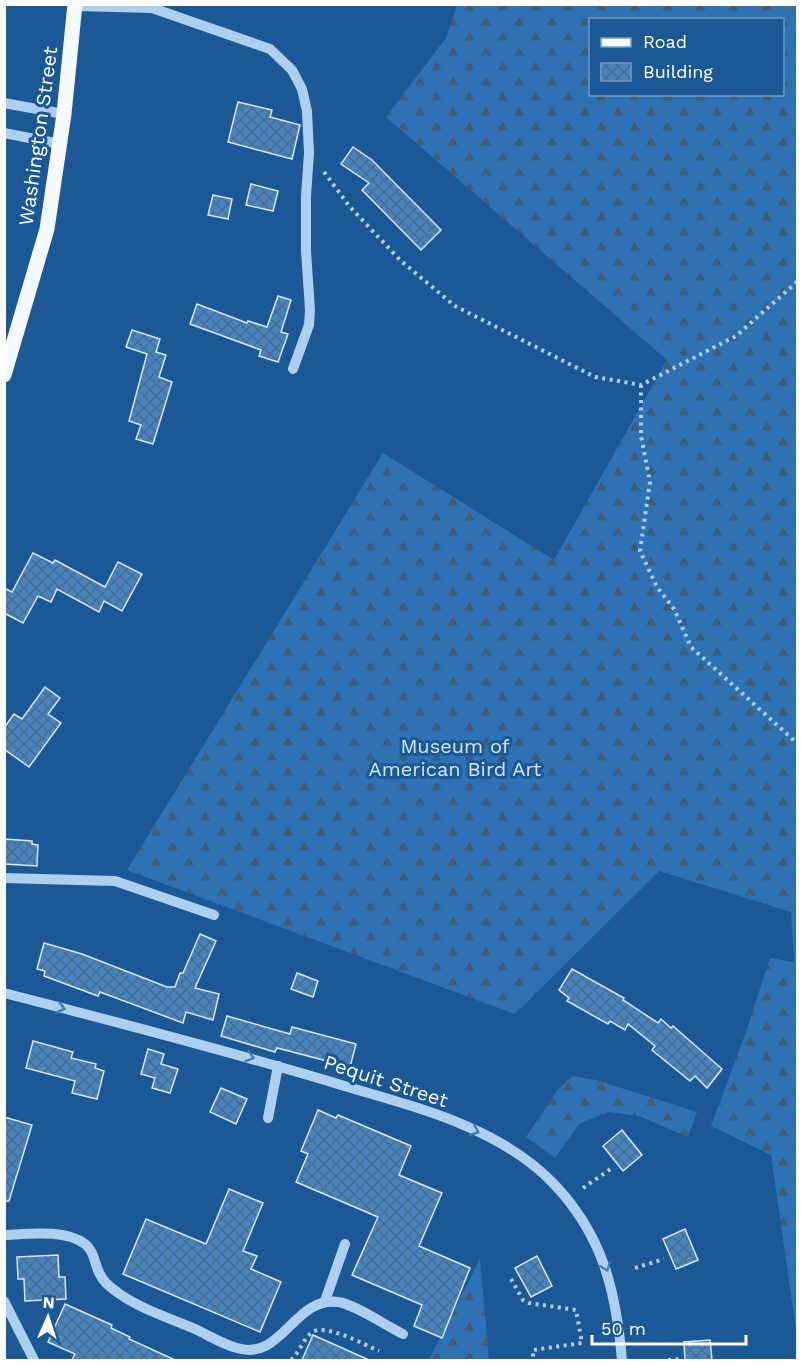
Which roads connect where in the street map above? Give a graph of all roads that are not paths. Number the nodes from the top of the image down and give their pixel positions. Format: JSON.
{"nodes":[{"id":1,"x":75,"y":5,"type":"edge"},
{"id":2,"x":4,"y":103,"type":"edge"},
{"id":3,"x":64,"y":114,"type":"junction"},
{"id":4,"x":4,"y":133,"type":"edge"},
{"id":5,"x":60,"y":144,"type":"junction"},
{"id":6,"x":293,"y":369,"type":"dead end"},
{"id":7,"x":4,"y":375,"type":"edge"},
{"id":8,"x":4,"y":878,"type":"edge"},
{"id":9,"x":214,"y":915,"type":"dead end"},
{"id":10,"x":4,"y":993,"type":"edge"},
{"id":11,"x":278,"y":1066,"type":"junction"},
{"id":12,"x":268,"y":1118,"type":"dead end"},
{"id":13,"x":4,"y":1235,"type":"edge"},
{"id":14,"x":345,"y":1244,"type":"dead end"},
{"id":15,"x":4,"y":1301,"type":"edge"},
{"id":16,"x":325,"y":1301,"type":"junction"},
{"id":17,"x":403,"y":1334,"type":"dead end"},
{"id":18,"x":34,"y":1360,"type":"edge"},
{"id":19,"x":622,"y":1360,"type":"edge"}],
"edges":[{"from":1,"to":3,"type":"main road","name":"Washington Street"},
{"from":1,"to":6,"type":"street"},
{"from":2,"to":3,"type":"street"},
{"from":3,"to":5,"type":"main road","name":"Washington Street"},
{"from":4,"to":5,"type":"street"},
{"from":5,"to":7,"type":"main road","name":"Washington Street"},
{"from":8,"to":9,"type":"street"},
{"from":10,"to":11,"type":"street","name":"Pequit Street","one_way":true},
{"from":11,"to":12,"type":"street"},
{"from":11,"to":19,"type":"street","name":"Pequit Street","one_way":true},
{"from":13,"to":16,"type":"street"},
{"from":14,"to":16,"type":"street"},
{"from":15,"to":18,"type":"street"},
{"from":16,"to":17,"type":"street"}]}
